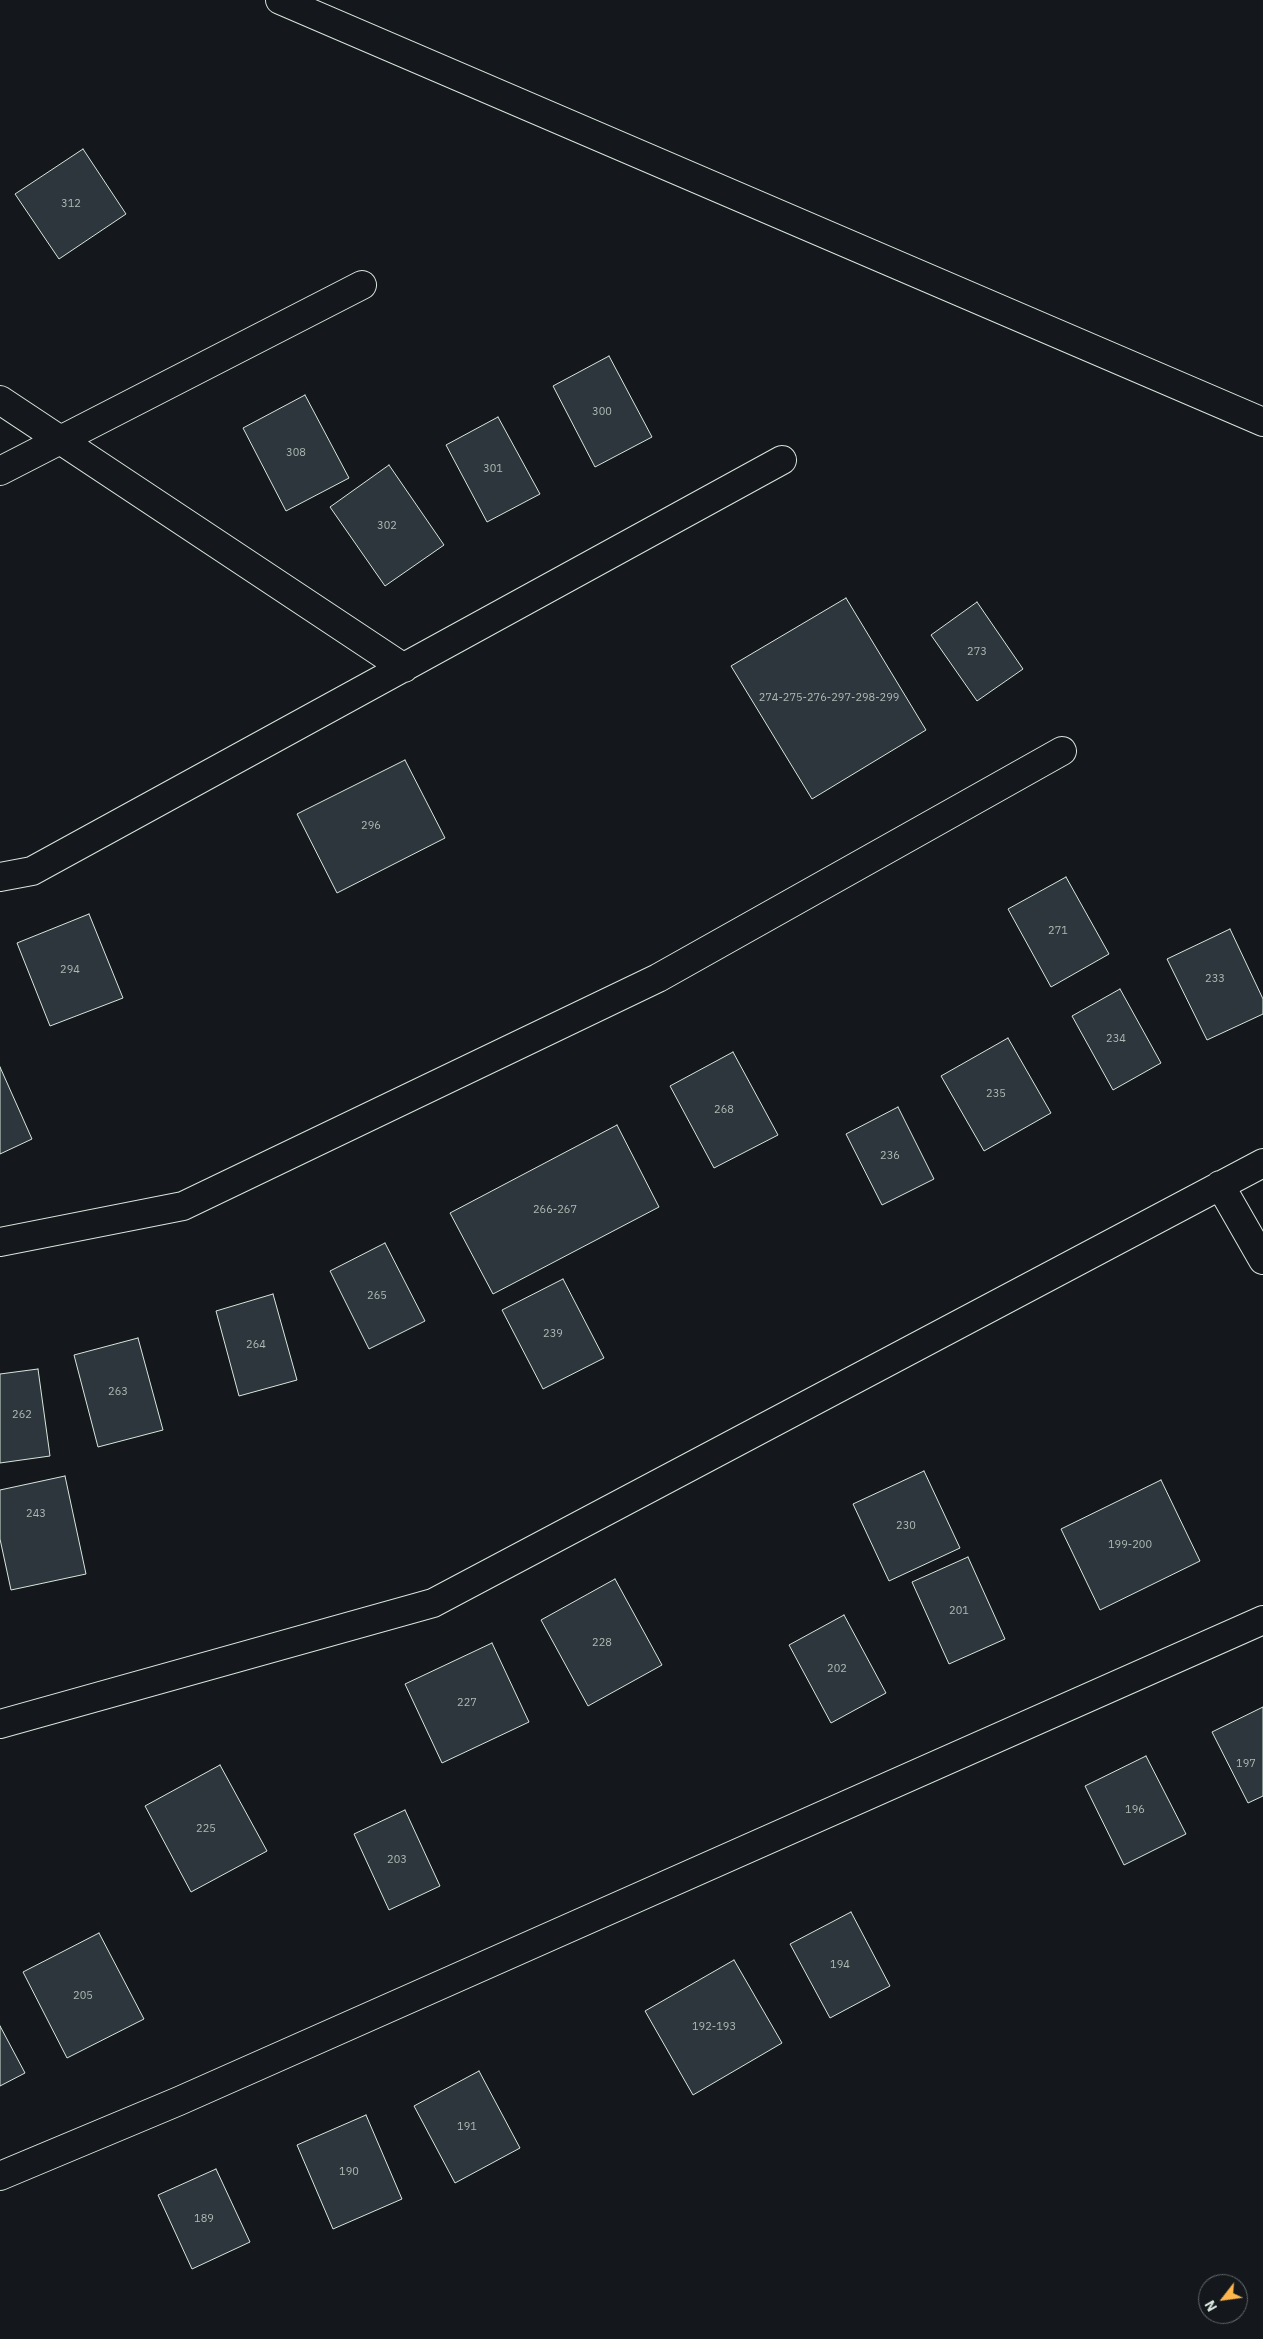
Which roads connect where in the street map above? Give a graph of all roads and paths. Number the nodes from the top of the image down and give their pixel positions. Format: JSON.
{"nodes":[{"id":1,"x":280,"y":0,"type":"edge"},
{"id":2,"x":362,"y":285,"type":"dead end"},
{"id":3,"x":0,"y":400,"type":"edge"},
{"id":4,"x":1263,"y":422,"type":"edge"},
{"id":5,"x":61,"y":441,"type":"junction"},
{"id":6,"x":782,"y":460,"type":"dead end"},
{"id":7,"x":0,"y":471,"type":"edge"},
{"id":8,"x":404,"y":668,"type":"junction"},
{"id":9,"x":1062,"y":751,"type":"dead end"},
{"id":10,"x":0,"y":877,"type":"edge"},
{"id":11,"x":1263,"y":1162,"type":"edge"},
{"id":12,"x":1220,"y":1185,"type":"junction"},
{"id":13,"x":0,"y":1242,"type":"edge"},
{"id":14,"x":1263,"y":1260,"type":"edge"},
{"id":15,"x":1263,"y":1620,"type":"edge"},
{"id":16,"x":0,"y":1724,"type":"edge"},
{"id":17,"x":0,"y":2176,"type":"edge"}],
"edges":[{"from":1,"to":4,"type":"street"},
{"from":2,"to":5,"type":"street"},
{"from":3,"to":5,"type":"street"},
{"from":5,"to":7,"type":"street"},
{"from":5,"to":8,"type":"street"},
{"from":6,"to":8,"type":"street"},
{"from":8,"to":10,"type":"street"},
{"from":9,"to":13,"type":"street"},
{"from":11,"to":12,"type":"street"},
{"from":12,"to":14,"type":"street"},
{"from":12,"to":16,"type":"street"},
{"from":15,"to":17,"type":"street"}]}
